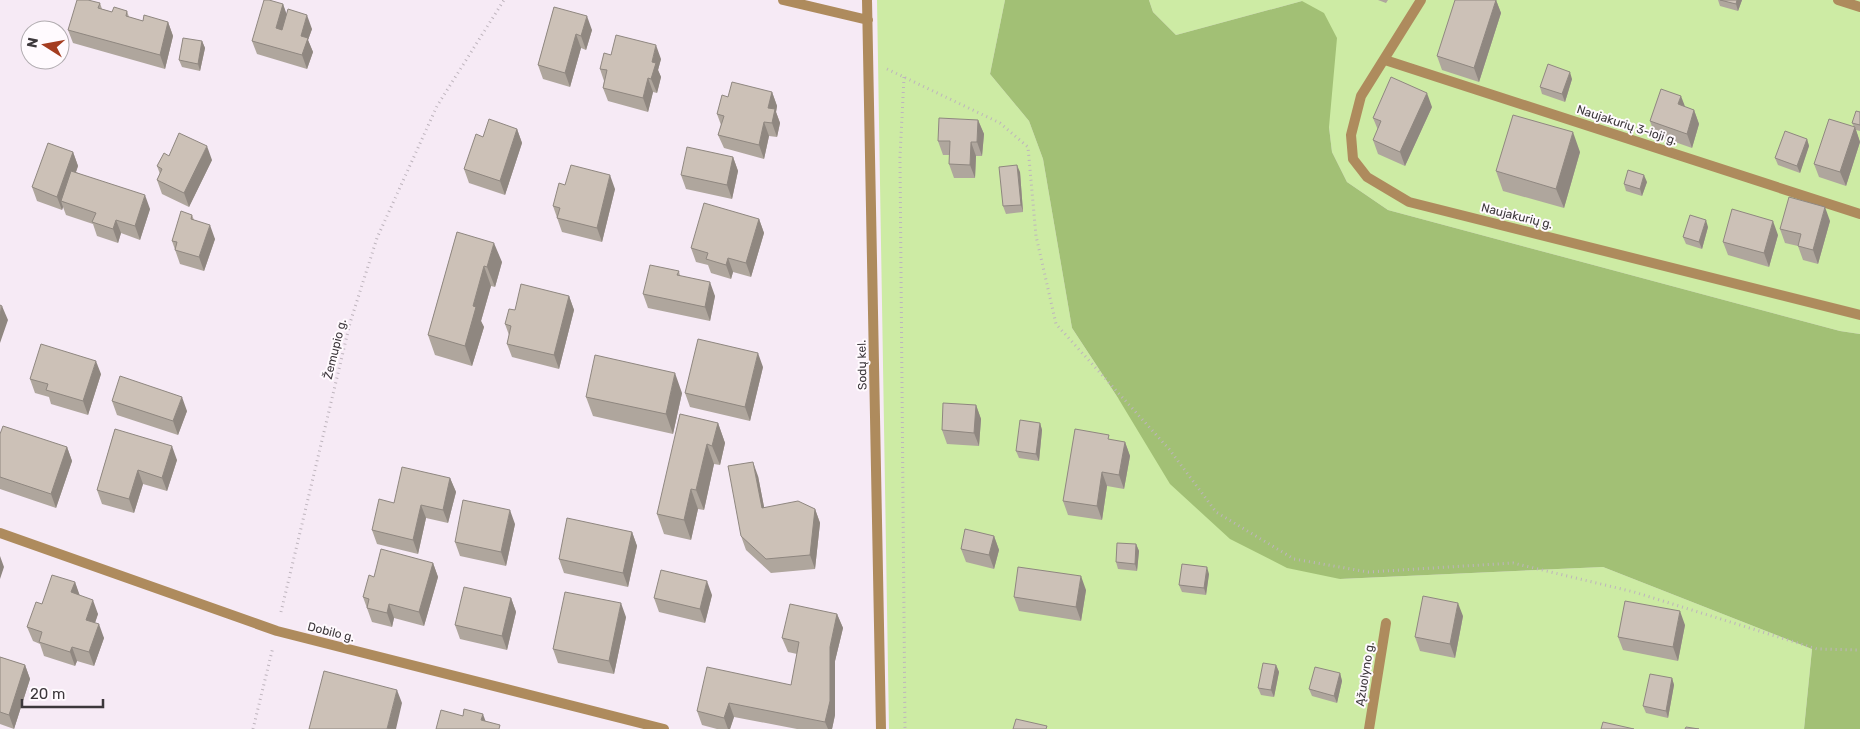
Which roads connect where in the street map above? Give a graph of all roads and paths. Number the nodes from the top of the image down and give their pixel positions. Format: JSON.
{"nodes":[{"id":1,"x":504,"y":0,"type":"edge"},
{"id":2,"x":783,"y":0,"type":"edge"},
{"id":3,"x":868,"y":0,"type":"edge"},
{"id":4,"x":1421,"y":0,"type":"edge"},
{"id":5,"x":1838,"y":0,"type":"edge"},
{"id":6,"x":1860,"y":7,"type":"edge"},
{"id":7,"x":868,"y":20,"type":"junction"},
{"id":8,"x":869,"y":60,"type":"junction"},
{"id":9,"x":1385,"y":60,"type":"junction"},
{"id":10,"x":904,"y":77,"type":"junction"},
{"id":11,"x":1860,"y":214,"type":"edge"},
{"id":12,"x":1860,"y":315,"type":"edge"},
{"id":13,"x":0,"y":533,"type":"edge"},
{"id":14,"x":1386,"y":623,"type":"dead end"},
{"id":15,"x":277,"y":631,"type":"junction"},
{"id":16,"x":1860,"y":650,"type":"edge"},
{"id":17,"x":253,"y":729,"type":"edge"},
{"id":18,"x":664,"y":729,"type":"edge"},
{"id":19,"x":881,"y":729,"type":"edge"},
{"id":20,"x":905,"y":729,"type":"edge"},
{"id":21,"x":1369,"y":729,"type":"edge"}],
"edges":[{"from":1,"to":15,"type":"path","name":"Žemupio g."},
{"from":2,"to":7,"type":"street"},
{"from":3,"to":7,"type":"street","name":"Sodų kel."},
{"from":4,"to":9,"type":"street","name":"Naujakurių g."},
{"from":5,"to":6,"type":"street"},
{"from":7,"to":8,"type":"street","name":"Sodų kel."},
{"from":8,"to":10,"type":"path"},
{"from":8,"to":19,"type":"street","name":"Sodų kel."},
{"from":9,"to":11,"type":"street","name":"Naujakurių 3-ioji g."},
{"from":9,"to":12,"type":"street","name":"Naujakurių g."},
{"from":10,"to":16,"type":"path"},
{"from":10,"to":20,"type":"path"},
{"from":13,"to":15,"type":"street","name":"Dobilo g."},
{"from":14,"to":21,"type":"street","name":"Ąžuolyno g."},
{"from":15,"to":17,"type":"path","name":"Žemupio g."},
{"from":15,"to":18,"type":"street","name":"Dobilo g."}]}
